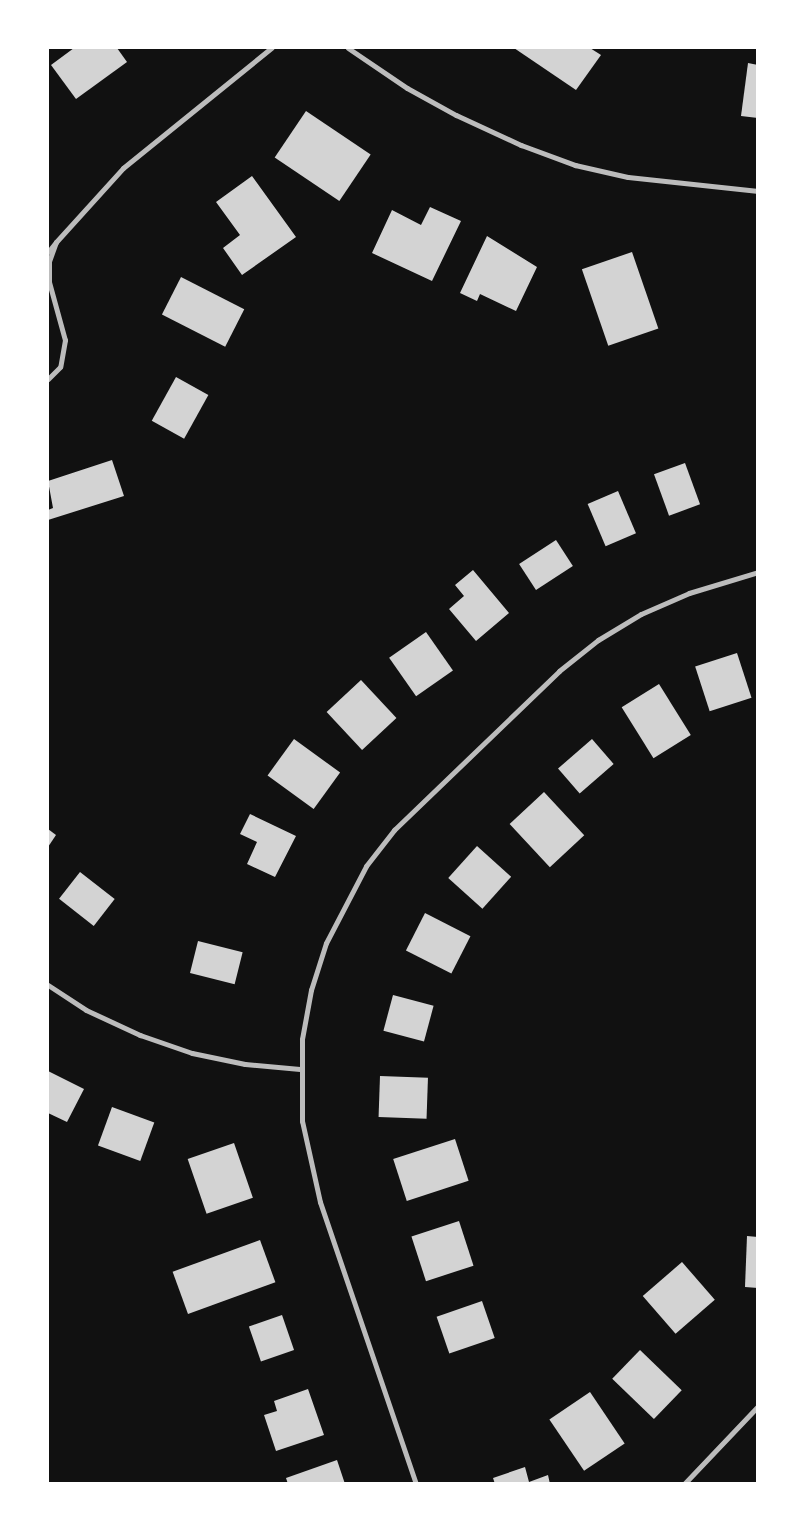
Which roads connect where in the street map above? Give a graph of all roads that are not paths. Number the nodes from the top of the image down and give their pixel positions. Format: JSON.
{"nodes":[{"id":1,"x":271,"y":48,"type":"edge"},
{"id":2,"x":348,"y":48,"type":"edge"},
{"id":3,"x":758,"y":191,"type":"edge"},
{"id":4,"x":56,"y":242,"type":"junction"},
{"id":5,"x":48,"y":252,"type":"edge"},
{"id":6,"x":48,"y":379,"type":"edge"},
{"id":7,"x":758,"y":572,"type":"edge"},
{"id":8,"x":48,"y":985,"type":"edge"},
{"id":9,"x":300,"y":1069,"type":"junction"},
{"id":10,"x":758,"y":1406,"type":"edge"},
{"id":11,"x":416,"y":1484,"type":"edge"},
{"id":12,"x":684,"y":1484,"type":"edge"}],
"edges":[{"from":1,"to":4,"type":"street"},
{"from":2,"to":3,"type":"street"},
{"from":4,"to":5,"type":"street"},
{"from":4,"to":6,"type":"street"},
{"from":7,"to":9,"type":"street"},
{"from":8,"to":9,"type":"street"},
{"from":9,"to":11,"type":"street"},
{"from":10,"to":12,"type":"street"}]}
